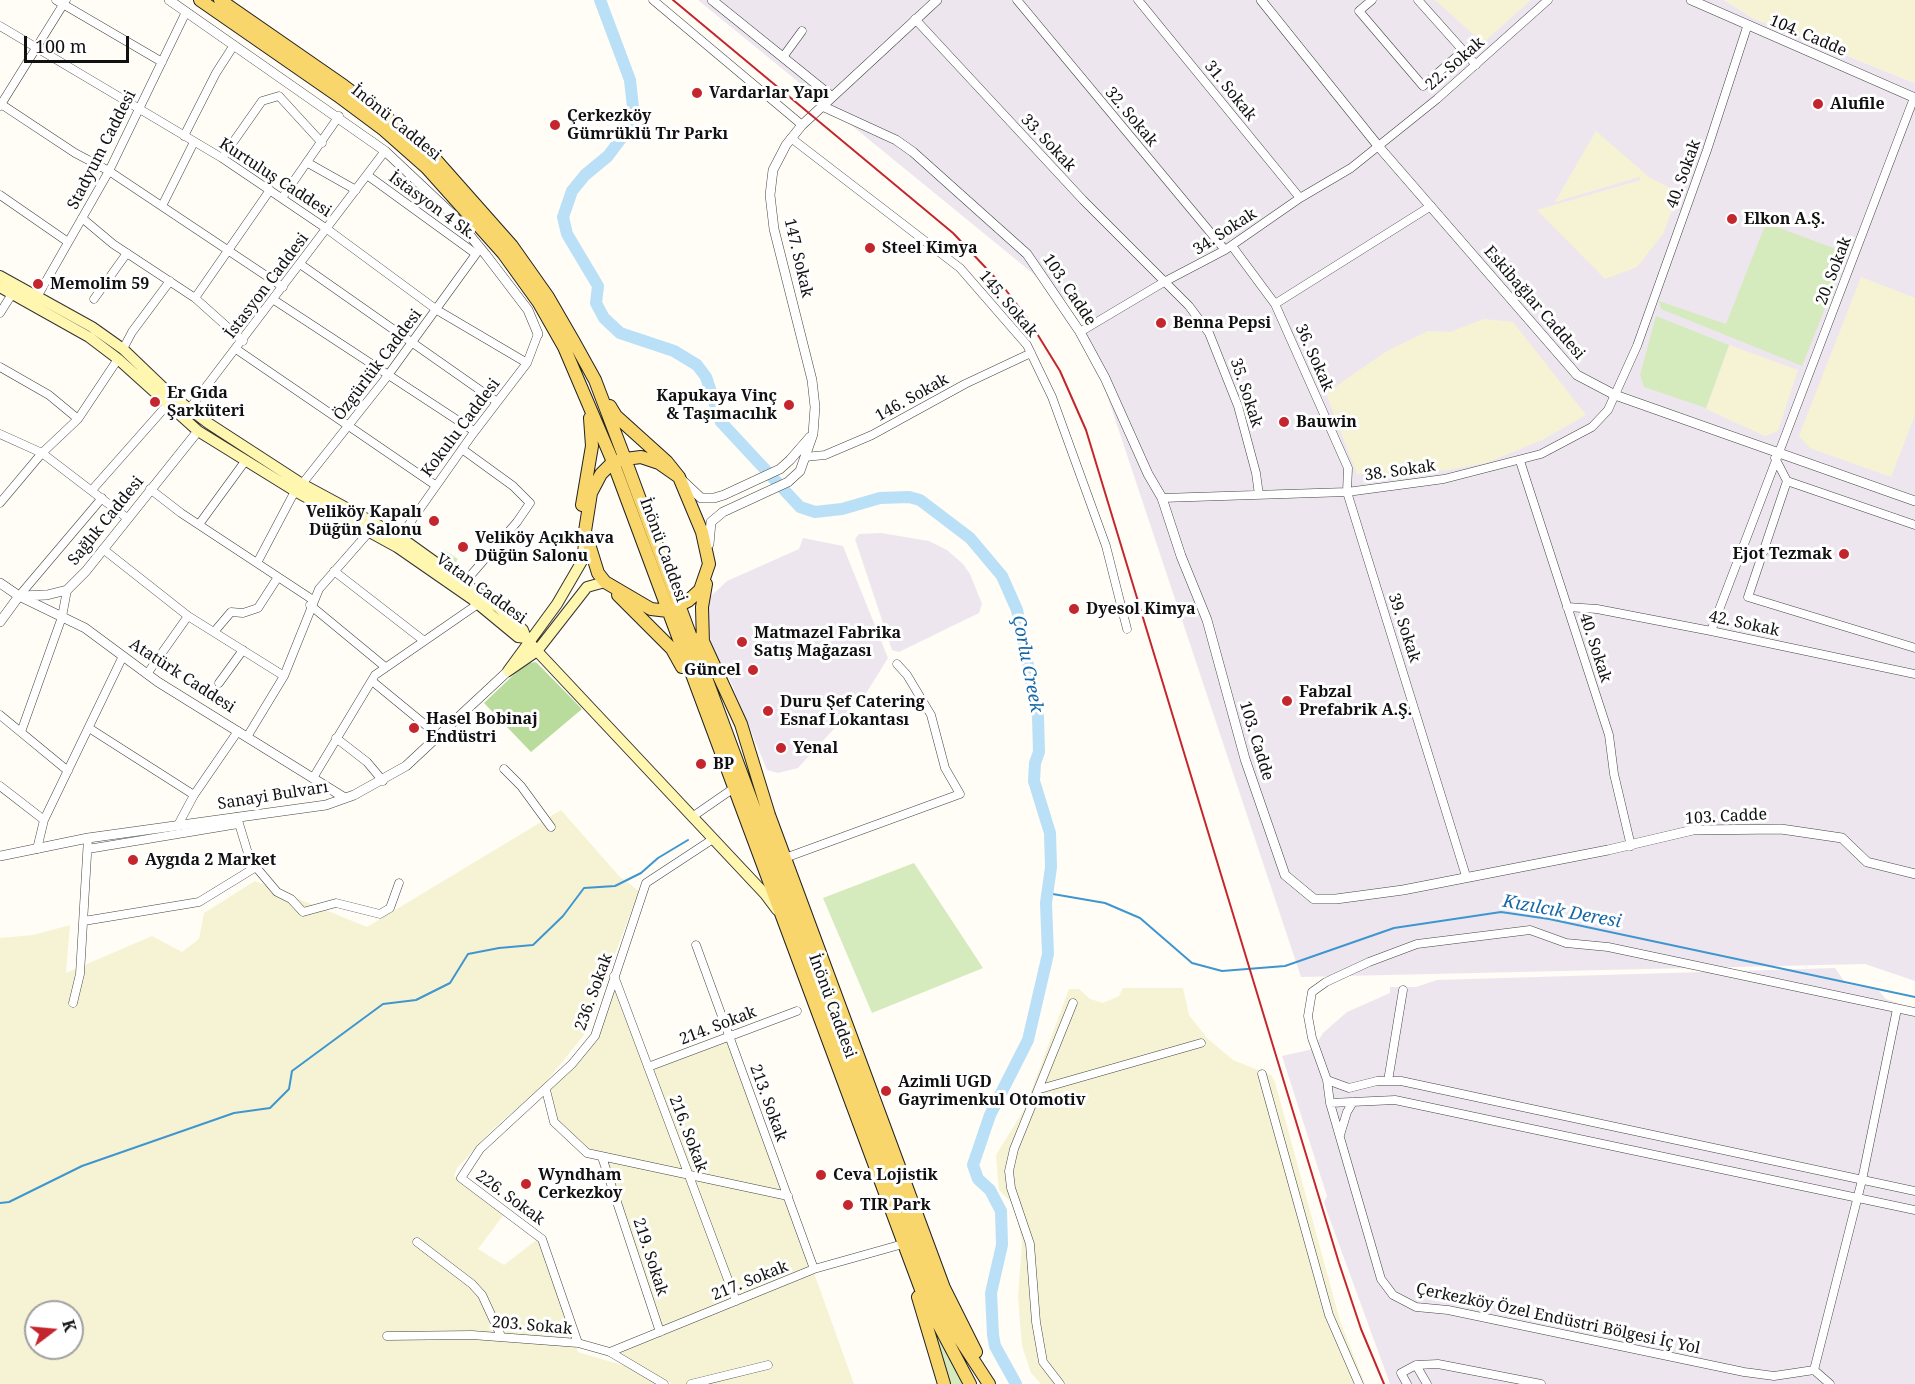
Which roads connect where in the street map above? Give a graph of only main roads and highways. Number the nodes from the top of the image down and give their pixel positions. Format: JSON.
{"nodes":[{"id":1,"x":200,"y":0,"type":"edge"},
{"id":2,"x":220,"y":0,"type":"edge"},
{"id":3,"x":0,"y":276,"type":"edge"},
{"id":4,"x":0,"y":287,"type":"edge"},
{"id":5,"x":121,"y":354,"type":"junction"},
{"id":6,"x":595,"y":380,"type":"junction"},
{"id":7,"x":583,"y":385,"type":"junction"},
{"id":8,"x":194,"y":412,"type":"junction"},
{"id":9,"x":194,"y":428,"type":"junction"},
{"id":10,"x":619,"y":461,"type":"junction"},
{"id":11,"x":679,"y":477,"type":"junction"},
{"id":12,"x":298,"y":488,"type":"junction"},
{"id":13,"x":585,"y":531,"type":"junction"},
{"id":14,"x":709,"y":564,"type":"junction"},
{"id":15,"x":604,"y":582,"type":"junction"},
{"id":16,"x":673,"y":609,"type":"junction"},
{"id":17,"x":701,"y":637,"type":"junction"},
{"id":18,"x":527,"y":640,"type":"junction"},
{"id":19,"x":537,"y":651,"type":"junction"},
{"id":20,"x":720,"y":735,"type":"junction"},
{"id":21,"x":781,"y":916,"type":"junction"},
{"id":22,"x":903,"y":1244,"type":"junction"},
{"id":23,"x":944,"y":1384,"type":"edge"},
{"id":24,"x":970,"y":1384,"type":"edge"},
{"id":25,"x":989,"y":1384,"type":"edge"},
{"id":26,"x":995,"y":1384,"type":"edge"}],
"edges":[{"from":1,"to":7,"type":"main road","name":"İnönü Caddesi"},
{"from":2,"to":6,"type":"main road"},
{"from":3,"to":5,"type":"main road","name":"Vatan Caddesi"},
{"from":4,"to":5,"type":"main road","name":"Vatan Caddesi"},
{"from":5,"to":8,"type":"main road","name":"Vatan Caddesi"},
{"from":5,"to":9,"type":"main road","name":"Vatan Caddesi"},
{"from":6,"to":10,"type":"main road"},
{"from":6,"to":11,"type":"main road"},
{"from":7,"to":10,"type":"main road","name":"İnönü Caddesi"},
{"from":7,"to":13,"type":"main road"},
{"from":8,"to":9,"type":"main road"},
{"from":8,"to":12,"type":"main road","name":"Vatan Caddesi"},
{"from":9,"to":12,"type":"main road","name":"Vatan Caddesi"},
{"from":10,"to":11,"type":"main road"},
{"from":10,"to":13,"type":"main road"},
{"from":10,"to":16,"type":"main road","name":"İnönü Caddesi"},
{"from":11,"to":14,"type":"main road"},
{"from":12,"to":18,"type":"main road","name":"Vatan Caddesi"},
{"from":12,"to":18,"type":"main road","name":"Vatan Caddesi"},
{"from":13,"to":15,"type":"main road"},
{"from":13,"to":18,"type":"main road"},
{"from":14,"to":16,"type":"main road"},
{"from":14,"to":17,"type":"main road"},
{"from":15,"to":16,"type":"main road"},
{"from":15,"to":19,"type":"main road"},
{"from":15,"to":20,"type":"main road"},
{"from":16,"to":20,"type":"main road","name":"İnönü Caddesi"},
{"from":17,"to":20,"type":"main road"},
{"from":17,"to":26,"type":"main road"},
{"from":18,"to":19,"type":"main road","name":"Vatan Caddesi"},
{"from":18,"to":19,"type":"main road"},
{"from":19,"to":21,"type":"main road","name":"Vatan Caddesi"},
{"from":20,"to":21,"type":"main road","name":"İnönü Caddesi"},
{"from":20,"to":25,"type":"main road"},
{"from":21,"to":22,"type":"main road","name":"İnönü Caddesi"},
{"from":22,"to":23,"type":"main road"},
{"from":22,"to":24,"type":"main road"}]}
